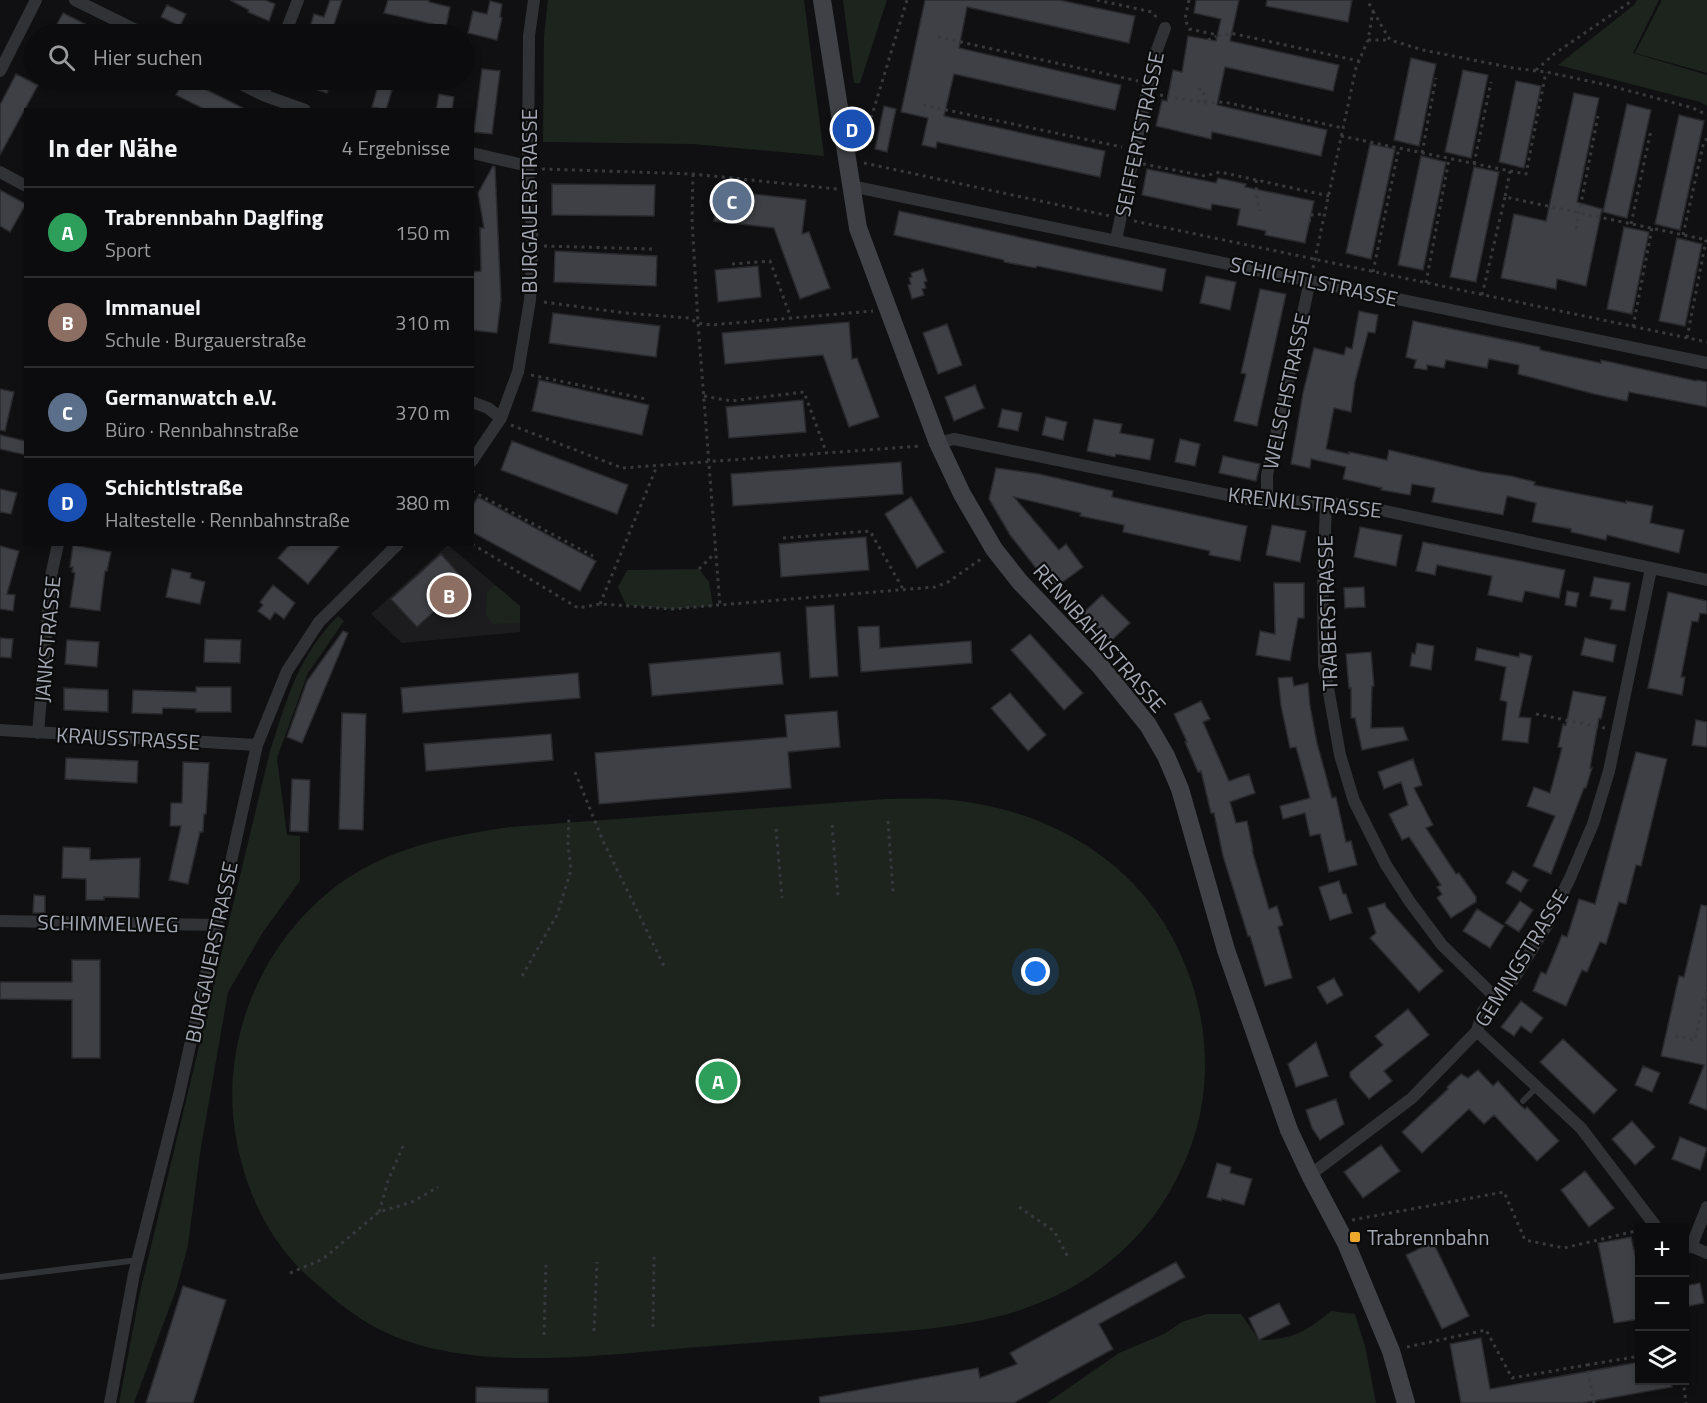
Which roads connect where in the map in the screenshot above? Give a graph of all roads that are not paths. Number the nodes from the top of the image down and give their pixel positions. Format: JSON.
{"nodes":[{"id":1,"x":36,"y":0,"type":"edge"},
{"id":2,"x":75,"y":0,"type":"edge"},
{"id":3,"x":298,"y":0,"type":"edge"},
{"id":4,"x":534,"y":0,"type":"edge"},
{"id":5,"x":822,"y":0,"type":"edge"},
{"id":6,"x":124,"y":24,"type":"edge"},
{"id":7,"x":289,"y":24,"type":"edge"},
{"id":8,"x":1166,"y":28,"type":"road end"},
{"id":9,"x":0,"y":71,"type":"edge"},
{"id":10,"x":253,"y":90,"type":"edge"},
{"id":11,"x":265,"y":90,"type":"edge"},
{"id":12,"x":263,"y":95,"type":"junction"},
{"id":13,"x":299,"y":108,"type":"edge"},
{"id":14,"x":474,"y":153,"type":"edge"},
{"id":15,"x":528,"y":166,"type":"junction"},
{"id":16,"x":0,"y":172,"type":"edge"},
{"id":17,"x":24,"y":185,"type":"edge"},
{"id":18,"x":844,"y":187,"type":"junction"},
{"id":19,"x":1116,"y":240,"type":"junction"},
{"id":20,"x":1310,"y":281,"type":"junction"},
{"id":21,"x":1707,"y":363,"type":"edge"},
{"id":22,"x":474,"y":403,"type":"edge"},
{"id":23,"x":501,"y":418,"type":"junction"},
{"id":24,"x":938,"y":443,"type":"junction"},
{"id":25,"x":474,"y":458,"type":"edge"},
{"id":26,"x":1267,"y":502,"type":"junction"},
{"id":27,"x":1326,"y":502,"type":"junction"},
{"id":28,"x":58,"y":546,"type":"edge"},
{"id":29,"x":396,"y":546,"type":"edge"},
{"id":30,"x":1651,"y":570,"type":"junction"},
{"id":31,"x":1707,"y":580,"type":"edge"},
{"id":32,"x":0,"y":730,"type":"edge"},
{"id":33,"x":39,"y":734,"type":"junction"},
{"id":34,"x":257,"y":745,"type":"junction"},
{"id":35,"x":0,"y":921,"type":"edge"},
{"id":36,"x":217,"y":925,"type":"junction"},
{"id":37,"x":1495,"y":997,"type":"junction"},
{"id":38,"x":1477,"y":1030,"type":"junction"},
{"id":39,"x":1537,"y":1087,"type":"junction"},
{"id":40,"x":1523,"y":1101,"type":"dead end"},
{"id":41,"x":1310,"y":1175,"type":"junction"},
{"id":42,"x":1707,"y":1207,"type":"edge"},
{"id":43,"x":1653,"y":1223,"type":"edge"},
{"id":44,"x":1689,"y":1243,"type":"edge"},
{"id":45,"x":1689,"y":1245,"type":"edge"},
{"id":46,"x":1707,"y":1253,"type":"edge"},
{"id":47,"x":138,"y":1260,"type":"junction"},
{"id":48,"x":0,"y":1277,"type":"edge"},
{"id":49,"x":110,"y":1403,"type":"edge"},
{"id":50,"x":1406,"y":1403,"type":"edge"}],
"edges":[{"from":1,"to":9,"type":"street"},
{"from":2,"to":6,"type":"street"},
{"from":3,"to":7,"type":"street"},
{"from":4,"to":15,"type":"street","name":"BURGAUERSTRASSE"},
{"from":5,"to":18,"type":"street","name":"RENNBAHNSTRASSE"},
{"from":8,"to":19,"type":"street","name":"SEIFFERTSTRASSE"},
{"from":10,"to":12,"type":"street"},
{"from":11,"to":12,"type":"street"},
{"from":12,"to":13,"type":"street"},
{"from":14,"to":15,"type":"street"},
{"from":15,"to":23,"type":"street","name":"BURGAUERSTRASSE"},
{"from":16,"to":17,"type":"street"},
{"from":18,"to":19,"type":"street","name":"SCHICHTLSTRASSE"},
{"from":18,"to":24,"type":"street","name":"RENNBAHNSTRASSE"},
{"from":19,"to":20,"type":"street","name":"SCHICHTLSTRASSE"},
{"from":20,"to":21,"type":"street","name":"SCHICHTLSTRASSE"},
{"from":20,"to":26,"type":"street","name":"WELSCHSTRASSE"},
{"from":22,"to":23,"type":"street"},
{"from":23,"to":25,"type":"street","name":"BURGAUERSTRASSE"},
{"from":24,"to":26,"type":"street","name":"KRENKLSTRASSE"},
{"from":24,"to":41,"type":"street","name":"RENNBAHNSTRASSE"},
{"from":26,"to":27,"type":"street","name":"KRENKLSTRASSE"},
{"from":27,"to":30,"type":"street","name":"KRENKLSTRASSE"},
{"from":27,"to":37,"type":"street","name":"TRABERSTRASSE"},
{"from":28,"to":33,"type":"street","name":"JANKSTRASSE"},
{"from":29,"to":34,"type":"street","name":"BURGAUERSTRASSE"},
{"from":30,"to":31,"type":"street","name":"KRENKLSTRASSE"},
{"from":30,"to":37,"type":"street","name":"GEMINGSTRASSE"},
{"from":32,"to":33,"type":"street","name":"KRAUSSTRASSE"},
{"from":33,"to":34,"type":"street","name":"KRAUSSTRASSE"},
{"from":34,"to":36,"type":"street","name":"BURGAUERSTRASSE"},
{"from":35,"to":36,"type":"street","name":"SCHIMMELWEG"},
{"from":36,"to":47,"type":"street","name":"BURGAUERSTRASSE"},
{"from":37,"to":38,"type":"street","name":"GEMINGSTRASSE"},
{"from":38,"to":39,"type":"street"},
{"from":38,"to":41,"type":"street","name":"GEMINGSTRASSE"},
{"from":39,"to":40,"type":"lane"},
{"from":39,"to":43,"type":"street"},
{"from":41,"to":50,"type":"street","name":"RENNBAHNSTRASSE"},
{"from":42,"to":44,"type":"street"},
{"from":45,"to":46,"type":"street"},
{"from":47,"to":48,"type":"lane"},
{"from":47,"to":49,"type":"street","name":"BURGAUERSTRASSE"}]}
